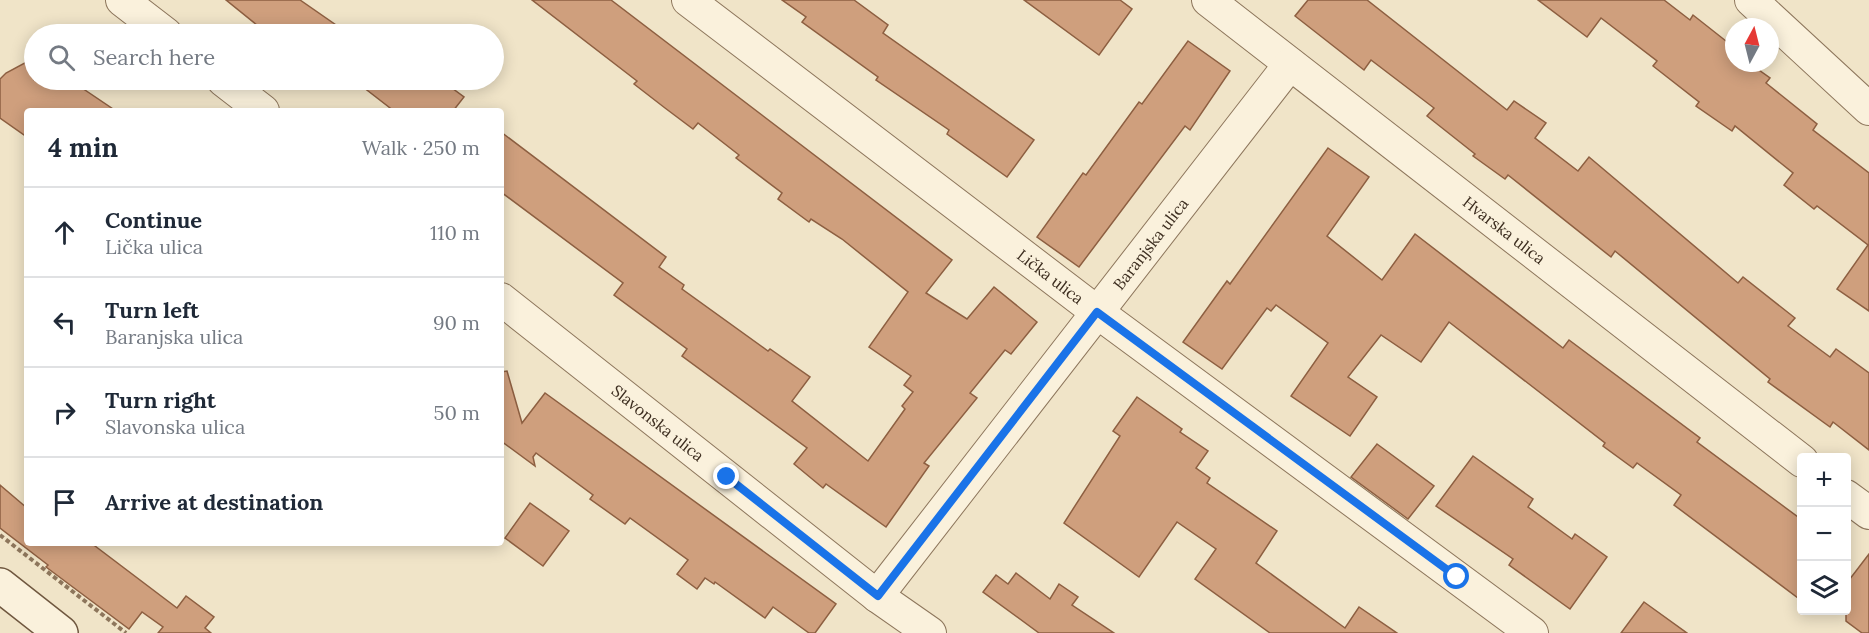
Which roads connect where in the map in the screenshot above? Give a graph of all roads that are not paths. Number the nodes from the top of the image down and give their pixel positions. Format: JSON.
{"nodes":[{"id":1,"x":122,"y":0,"type":"edge"},
{"id":2,"x":688,"y":0,"type":"edge"},
{"id":3,"x":1208,"y":0,"type":"edge"},
{"id":4,"x":1751,"y":0,"type":"edge"},
{"id":5,"x":153,"y":24,"type":"edge"},
{"id":6,"x":1290,"y":64,"type":"junction"},
{"id":7,"x":236,"y":90,"type":"edge"},
{"id":8,"x":259,"y":108,"type":"edge"},
{"id":9,"x":1869,"y":109,"type":"edge"},
{"id":10,"x":504,"y":301,"type":"edge"},
{"id":11,"x":1097,"y":312,"type":"junction"},
{"id":12,"x":1797,"y":457,"type":"edge"},
{"id":13,"x":1851,"y":500,"type":"edge"},
{"id":14,"x":1869,"y":513,"type":"edge"},
{"id":15,"x":0,"y":585,"type":"edge"},
{"id":16,"x":878,"y":596,"type":"junction"},
{"id":17,"x":61,"y":633,"type":"edge"},
{"id":18,"x":930,"y":633,"type":"edge"},
{"id":19,"x":1532,"y":633,"type":"edge"}],
"edges":[{"from":1,"to":5,"type":"street"},
{"from":2,"to":11,"type":"street","name":"Lička ulica"},
{"from":3,"to":6,"type":"street","name":"Hvarska ulica"},
{"from":4,"to":9,"type":"street"},
{"from":6,"to":11,"type":"street","name":"Baranjska ulica"},
{"from":6,"to":12,"type":"street","name":"Hvarska ulica"},
{"from":7,"to":8,"type":"street"},
{"from":10,"to":16,"type":"street","name":"Slavonska ulica"},
{"from":11,"to":16,"type":"street","name":"Baranjska ulica"},
{"from":11,"to":19,"type":"street","name":"Lička ulica"},
{"from":13,"to":14,"type":"street"},
{"from":15,"to":17,"type":"main road"},
{"from":16,"to":18,"type":"street","name":"Slavonska ulica"}]}
